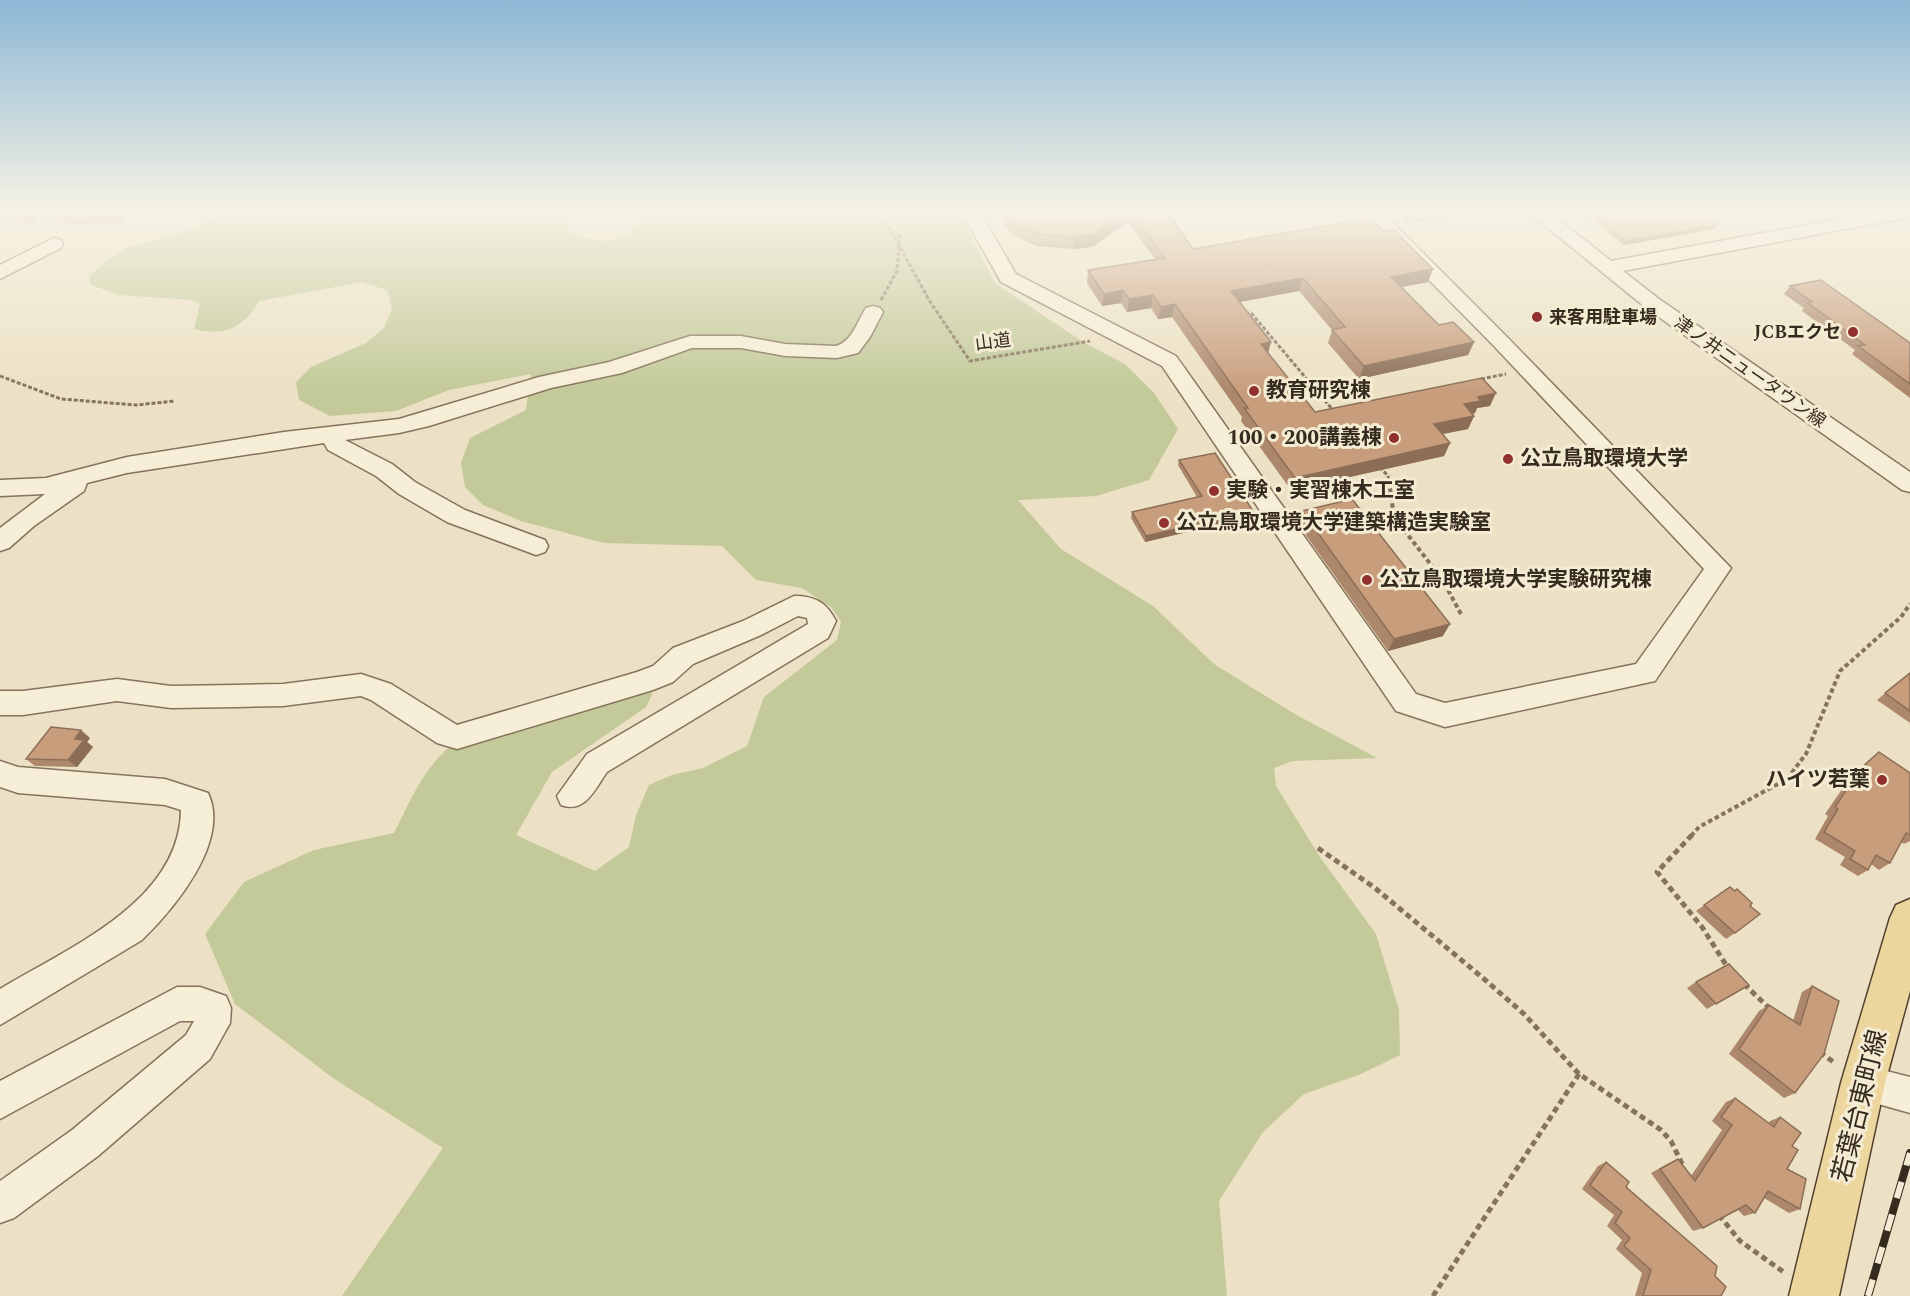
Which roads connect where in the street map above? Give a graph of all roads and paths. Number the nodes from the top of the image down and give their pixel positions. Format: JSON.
{"nodes":[{"id":1,"x":897,"y":271,"type":"edge"},
{"id":2,"x":913,"y":271,"type":"edge"},
{"id":3,"x":1004,"y":271,"type":"edge"},
{"id":4,"x":1430,"y":271,"type":"edge"},
{"id":5,"x":1612,"y":271,"type":"edge"},
{"id":6,"x":1237,"y":308,"type":"edge"},
{"id":7,"x":873,"y":312,"type":"joint"},
{"id":8,"x":1120,"y":336,"type":"junction"},
{"id":9,"x":1506,"y":374,"type":"dead end"},
{"id":10,"x":0,"y":376,"type":"edge"},
{"id":11,"x":1472,"y":381,"type":"edge"},
{"id":12,"x":175,"y":401,"type":"dead end"},
{"id":13,"x":1344,"y":407,"type":"edge"},
{"id":14,"x":1332,"y":409,"type":"junction"},
{"id":15,"x":1322,"y":412,"type":"edge"},
{"id":16,"x":1339,"y":418,"type":"edge"},
{"id":17,"x":332,"y":435,"type":"junction"},
{"id":18,"x":1374,"y":459,"type":"edge"},
{"id":19,"x":92,"y":474,"type":"junction"},
{"id":20,"x":1910,"y":484,"type":"edge"},
{"id":21,"x":0,"y":489,"type":"edge"},
{"id":22,"x":0,"y":542,"type":"edge"},
{"id":23,"x":536,"y":546,"type":"dead end"},
{"id":24,"x":1910,"y":604,"type":"edge"},
{"id":25,"x":1461,"y":614,"type":"dead end"},
{"id":26,"x":0,"y":703,"type":"edge"},
{"id":27,"x":0,"y":774,"type":"edge"},
{"id":28,"x":572,"y":796,"type":"dead end"},
{"id":29,"x":1318,"y":848,"type":"dead end"},
{"id":30,"x":1910,"y":918,"type":"edge"},
{"id":31,"x":1731,"y":972,"type":"edge"},
{"id":32,"x":1738,"y":979,"type":"edge"},
{"id":33,"x":0,"y":1008,"type":"edge"},
{"id":34,"x":1777,"y":1015,"type":"edge"},
{"id":35,"x":1813,"y":1046,"type":"edge"},
{"id":36,"x":1579,"y":1074,"type":"junction"},
{"id":37,"x":1863,"y":1083,"type":"junction"},
{"id":38,"x":1910,"y":1095,"type":"edge"},
{"id":39,"x":0,"y":1101,"type":"edge"},
{"id":40,"x":1688,"y":1177,"type":"edge"},
{"id":41,"x":0,"y":1204,"type":"edge"},
{"id":42,"x":1717,"y":1214,"type":"edge"},
{"id":43,"x":1814,"y":1295,"type":"edge"},
{"id":44,"x":1434,"y":1296,"type":"edge"}],
"edges":[{"from":1,"to":7,"type":"path"},
{"from":2,"to":8,"type":"path","name":"山道"},
{"from":3,"to":8,"type":"street"},
{"from":4,"to":8,"type":"street"},
{"from":5,"to":20,"type":"street","name":"津ノ井ニュータウン線"},
{"from":6,"to":14,"type":"path"},
{"from":7,"to":17,"type":"street"},
{"from":9,"to":11,"type":"path"},
{"from":10,"to":12,"type":"path"},
{"from":13,"to":14,"type":"path"},
{"from":14,"to":15,"type":"path"},
{"from":14,"to":16,"type":"path"},
{"from":17,"to":19,"type":"street"},
{"from":17,"to":23,"type":"street"},
{"from":18,"to":25,"type":"path"},
{"from":19,"to":21,"type":"street"},
{"from":19,"to":22,"type":"street"},
{"from":24,"to":31,"type":"path"},
{"from":26,"to":28,"type":"street"},
{"from":27,"to":33,"type":"street"},
{"from":29,"to":36,"type":"path"},
{"from":30,"to":37,"type":"main road","name":"若葉台東町線"},
{"from":32,"to":34,"type":"path"},
{"from":35,"to":37,"type":"path"},
{"from":36,"to":40,"type":"path"},
{"from":36,"to":44,"type":"path"},
{"from":37,"to":38,"type":"street"},
{"from":37,"to":43,"type":"main road","name":"若葉台東町線"},
{"from":39,"to":41,"type":"street"},
{"from":42,"to":43,"type":"path"}]}
